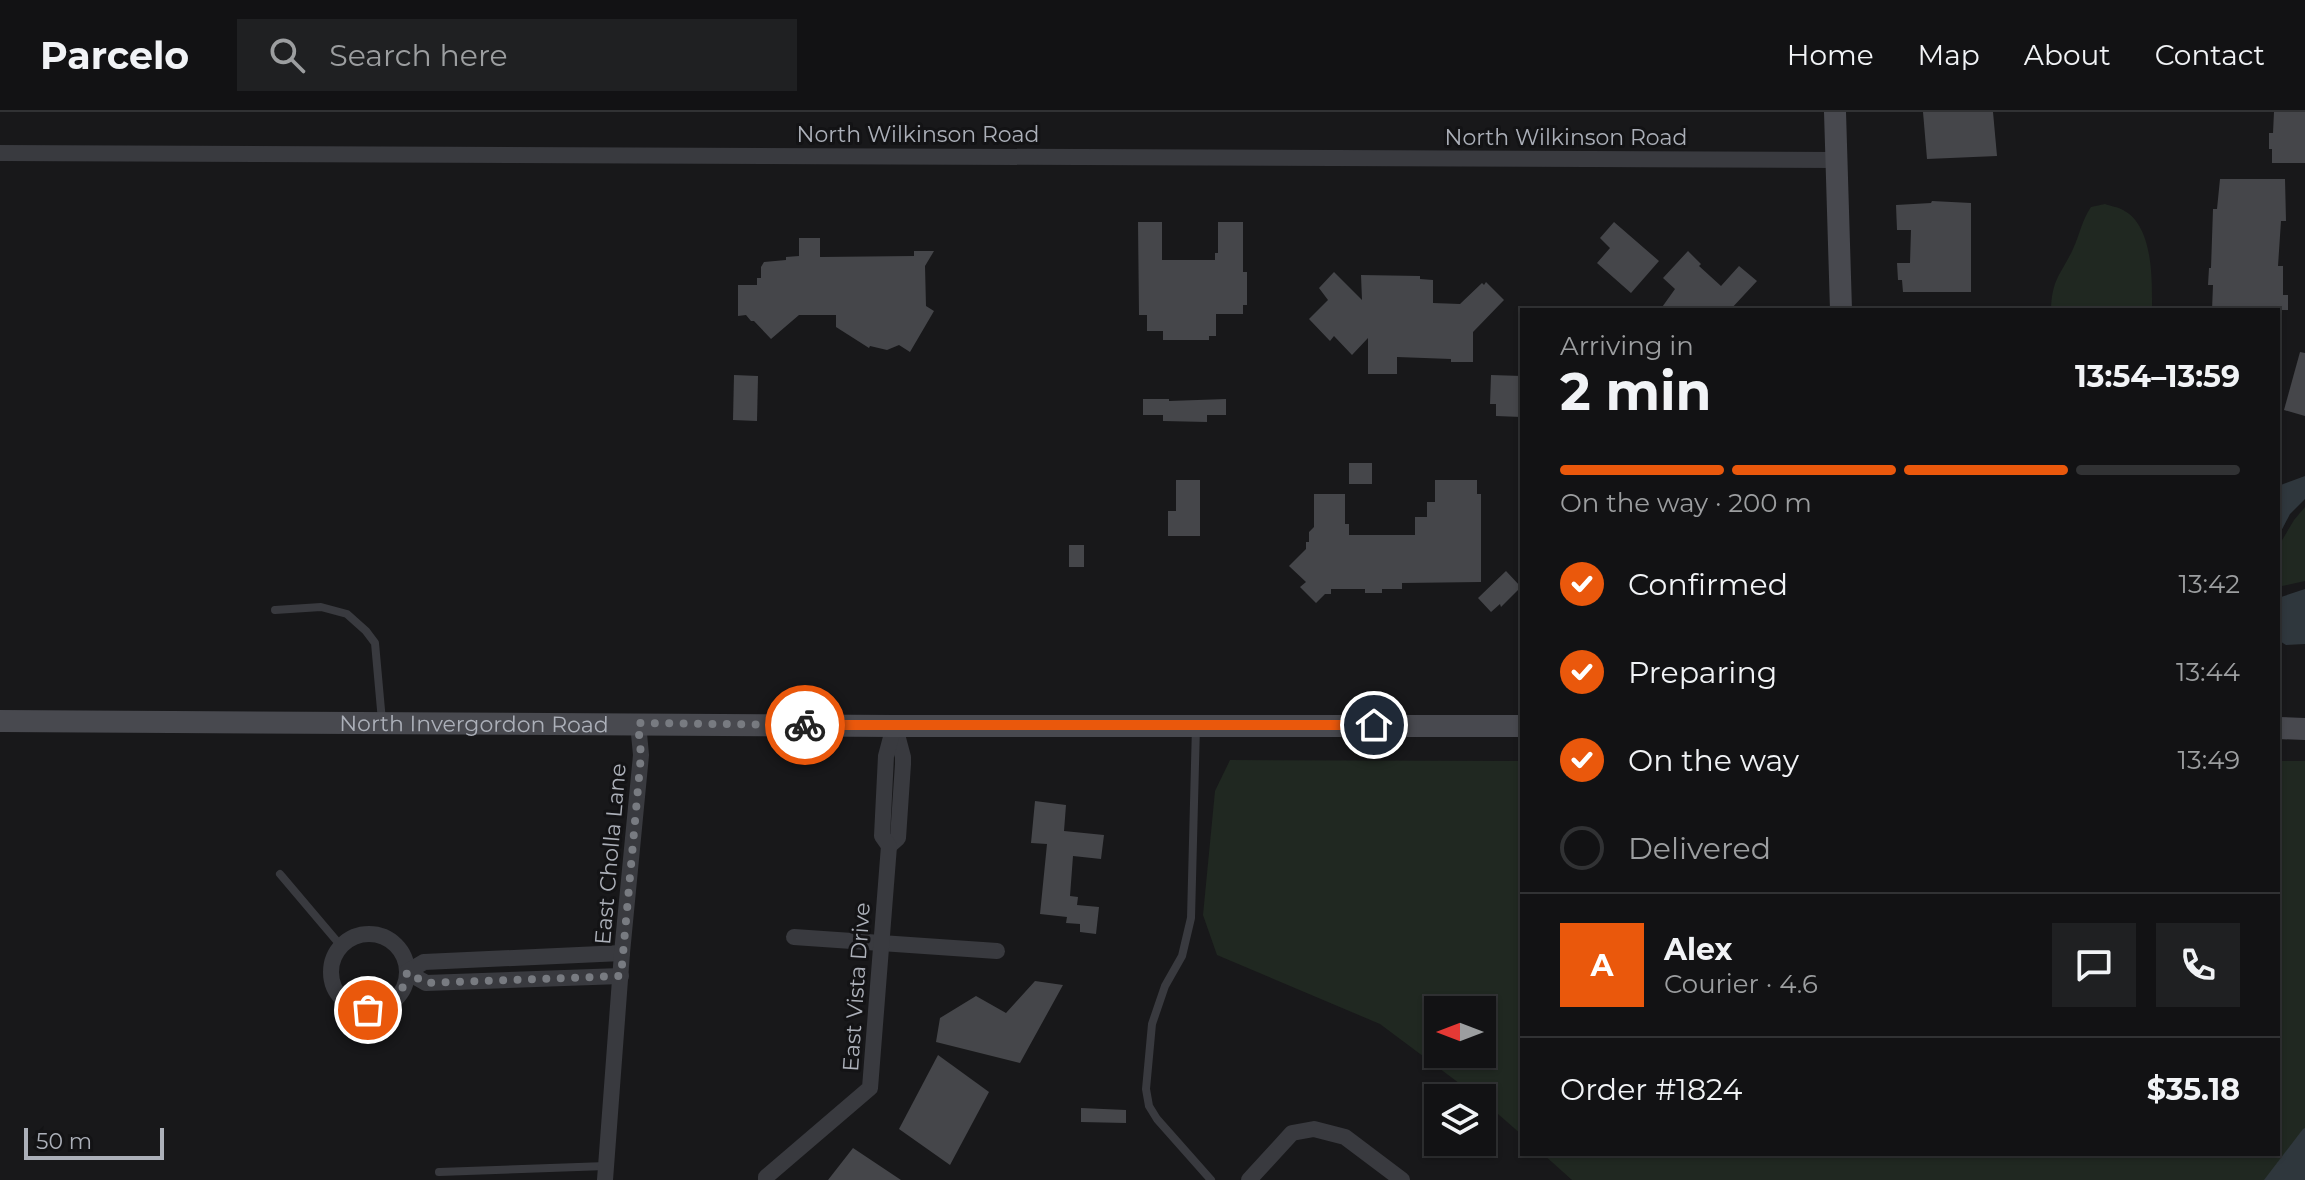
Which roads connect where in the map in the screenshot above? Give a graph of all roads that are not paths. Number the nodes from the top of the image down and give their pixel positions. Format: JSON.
{"nodes":[{"id":1,"x":1835,"y":112,"type":"edge"},
{"id":2,"x":0,"y":153,"type":"edge"},
{"id":3,"x":1836,"y":160,"type":"junction"},
{"id":4,"x":1841,"y":308,"type":"edge"},
{"id":5,"x":275,"y":610,"type":"dead end"},
{"id":6,"x":0,"y":721,"type":"edge"},
{"id":7,"x":382,"y":722,"type":"junction"},
{"id":8,"x":638,"y":723,"type":"junction"},
{"id":9,"x":1196,"y":725,"type":"junction"},
{"id":10,"x":894,"y":726,"type":"junction"},
{"id":11,"x":1520,"y":726,"type":"edge"},
{"id":12,"x":2280,"y":728,"type":"edge"},
{"id":13,"x":2305,"y":729,"type":"edge"},
{"id":14,"x":280,"y":874,"type":"dead end"},
{"id":15,"x":794,"y":937,"type":"dead end"},
{"id":16,"x":881,"y":943,"type":"junction"},
{"id":17,"x":341,"y":946,"type":"junction"},
{"id":18,"x":997,"y":951,"type":"dead end"},
{"id":19,"x":622,"y":953,"type":"junction"},
{"id":20,"x":407,"y":972,"type":"junction"},
{"id":21,"x":621,"y":976,"type":"junction"},
{"id":22,"x":439,"y":1172,"type":"dead end"},
{"id":23,"x":606,"y":1173,"type":"edge"},
{"id":24,"x":766,"y":1180,"type":"edge"},
{"id":25,"x":1211,"y":1180,"type":"edge"},
{"id":26,"x":1249,"y":1180,"type":"edge"},
{"id":27,"x":1402,"y":1180,"type":"edge"}],
"edges":[{"from":1,"to":3,"type":"street"},
{"from":2,"to":3,"type":"street","name":"North Wilkinson Road"},
{"from":3,"to":4,"type":"street"},
{"from":5,"to":7,"type":"lane"},
{"from":6,"to":7,"type":"street","name":"North Invergordon Road"},
{"from":7,"to":8,"type":"street","name":"North Invergordon Road"},
{"from":8,"to":10,"type":"street","name":"North Invergordon Road"},
{"from":8,"to":19,"type":"street","name":"East Cholla Lane"},
{"from":9,"to":10,"type":"street","name":"North Invergordon Road"},
{"from":9,"to":11,"type":"street","name":"North Invergordon Road"},
{"from":9,"to":25,"type":"lane"},
{"from":10,"to":16,"type":"street","name":"East Vista Drive"},
{"from":12,"to":13,"type":"street"},
{"from":14,"to":17,"type":"lane"},
{"from":15,"to":16,"type":"street"},
{"from":16,"to":18,"type":"street"},
{"from":16,"to":24,"type":"street","name":"East Vista Drive"},
{"from":17,"to":20,"type":"street"},
{"from":17,"to":20,"type":"street"},
{"from":19,"to":20,"type":"street"},
{"from":19,"to":21,"type":"street","name":"East Cholla Lane"},
{"from":20,"to":21,"type":"street"},
{"from":21,"to":23,"type":"street","name":"East Cholla Lane"},
{"from":22,"to":23,"type":"lane"},
{"from":26,"to":27,"type":"street"}]}
